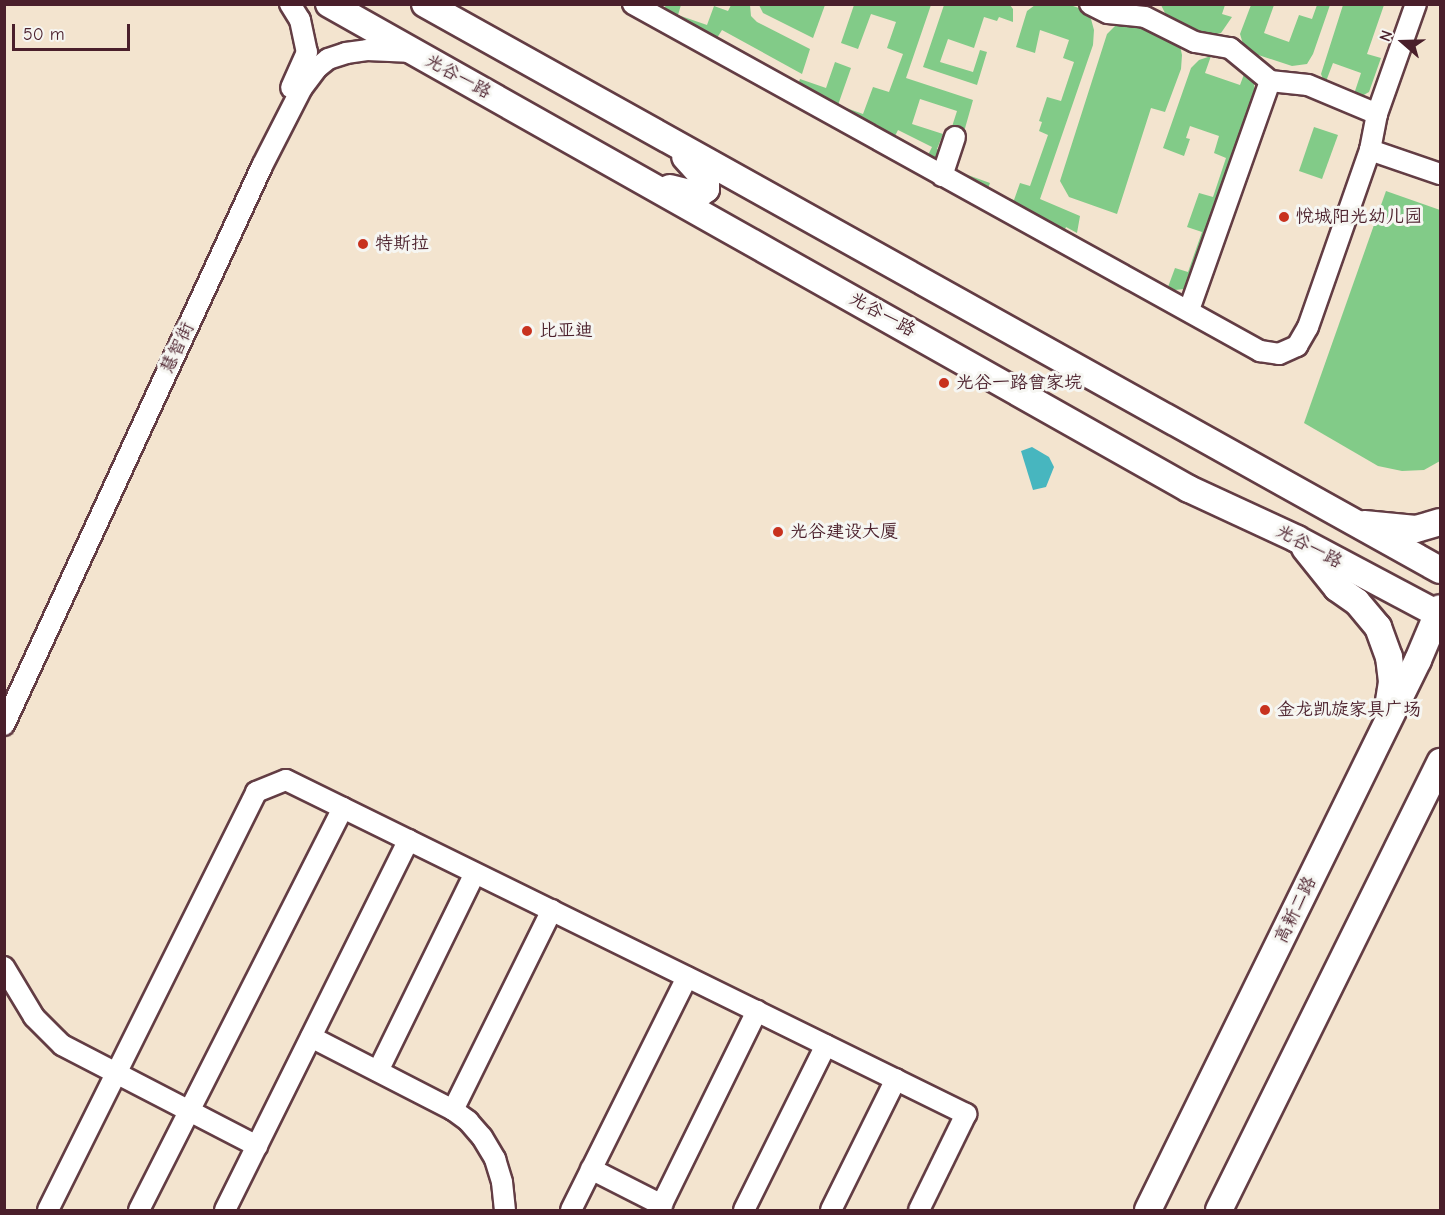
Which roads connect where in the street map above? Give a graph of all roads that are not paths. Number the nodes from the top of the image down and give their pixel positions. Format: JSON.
{"nodes":[{"id":1,"x":290,"y":4,"type":"edge"},
{"id":2,"x":329,"y":4,"type":"edge"},
{"id":3,"x":425,"y":4,"type":"edge"},
{"id":4,"x":443,"y":4,"type":"edge"},
{"id":5,"x":633,"y":4,"type":"edge"},
{"id":6,"x":1090,"y":4,"type":"edge"},
{"id":7,"x":1416,"y":4,"type":"edge"},
{"id":8,"x":473,"y":31,"type":"junction"},
{"id":9,"x":414,"y":52,"type":"junction"},
{"id":10,"x":1270,"y":81,"type":"junction"},
{"id":11,"x":1377,"y":114,"type":"junction"},
{"id":12,"x":657,"y":134,"type":"junction"},
{"id":13,"x":956,"y":137,"type":"dead end"},
{"id":14,"x":1370,"y":150,"type":"junction"},
{"id":15,"x":1440,"y":174,"type":"edge"},
{"id":16,"x":635,"y":176,"type":"junction"},
{"id":17,"x":942,"y":176,"type":"junction"},
{"id":18,"x":1189,"y":310,"type":"junction"},
{"id":19,"x":1440,"y":522,"type":"edge"},
{"id":20,"x":1351,"y":523,"type":"junction"},
{"id":21,"x":1297,"y":539,"type":"junction"},
{"id":22,"x":1440,"y":570,"type":"edge"},
{"id":23,"x":1440,"y":612,"type":"edge"},
{"id":24,"x":4,"y":700,"type":"edge"},
{"id":25,"x":4,"y":725,"type":"edge"},
{"id":26,"x":1385,"y":725,"type":"junction"},
{"id":27,"x":1440,"y":762,"type":"edge"},
{"id":28,"x":343,"y":808,"type":"junction"},
{"id":29,"x":409,"y":840,"type":"junction"},
{"id":30,"x":476,"y":873,"type":"junction"},
{"id":31,"x":552,"y":910,"type":"junction"},
{"id":32,"x":4,"y":967,"type":"edge"},
{"id":33,"x":687,"y":977,"type":"junction"},
{"id":34,"x":758,"y":1011,"type":"junction"},
{"id":35,"x":311,"y":1037,"type":"junction"},
{"id":36,"x":826,"y":1045,"type":"junction"},
{"id":37,"x":378,"y":1071,"type":"junction"},
{"id":38,"x":116,"y":1074,"type":"junction"},
{"id":39,"x":896,"y":1079,"type":"junction"},
{"id":40,"x":453,"y":1110,"type":"junction"},
{"id":41,"x":189,"y":1112,"type":"junction"},
{"id":42,"x":257,"y":1146,"type":"junction"},
{"id":43,"x":591,"y":1169,"type":"junction"},
{"id":44,"x":661,"y":1208,"type":"edge"},
{"id":45,"x":48,"y":1210,"type":"edge"},
{"id":46,"x":139,"y":1210,"type":"edge"},
{"id":47,"x":225,"y":1210,"type":"edge"},
{"id":48,"x":506,"y":1210,"type":"edge"},
{"id":49,"x":571,"y":1210,"type":"edge"},
{"id":50,"x":744,"y":1210,"type":"edge"},
{"id":51,"x":831,"y":1210,"type":"edge"},
{"id":52,"x":919,"y":1210,"type":"edge"},
{"id":53,"x":1149,"y":1210,"type":"edge"},
{"id":54,"x":1219,"y":1210,"type":"edge"}],
"edges":[{"from":1,"to":24,"type":"street","name":"慧智街"},
{"from":2,"to":9,"type":"main road","name":"光谷一路"},
{"from":3,"to":8,"type":"main road"},
{"from":4,"to":8,"type":"main road"},
{"from":5,"to":17,"type":"street"},
{"from":6,"to":10,"type":"street"},
{"from":7,"to":11,"type":"street"},
{"from":8,"to":12,"type":"main road"},
{"from":9,"to":16,"type":"main road","name":"光谷一路"},
{"from":9,"to":25,"type":"street","name":"慧智街"},
{"from":10,"to":11,"type":"street"},
{"from":10,"to":18,"type":"street"},
{"from":11,"to":14,"type":"street"},
{"from":12,"to":16,"type":"main road"},
{"from":12,"to":20,"type":"main road"},
{"from":13,"to":17,"type":"street"},
{"from":14,"to":15,"type":"street"},
{"from":14,"to":18,"type":"street"},
{"from":16,"to":21,"type":"main road","name":"光谷一路"},
{"from":17,"to":18,"type":"street"},
{"from":19,"to":20,"type":"main road"},
{"from":20,"to":22,"type":"main road"},
{"from":21,"to":23,"type":"main road","name":"光谷一路"},
{"from":21,"to":26,"type":"main road"},
{"from":23,"to":26,"type":"main road","name":"高新二路"},
{"from":26,"to":53,"type":"main road","name":"高新二路"},
{"from":27,"to":54,"type":"main road"},
{"from":28,"to":29,"type":"street"},
{"from":28,"to":38,"type":"street"},
{"from":28,"to":41,"type":"street"},
{"from":29,"to":30,"type":"street"},
{"from":29,"to":35,"type":"street"},
{"from":30,"to":31,"type":"street"},
{"from":30,"to":37,"type":"street"},
{"from":31,"to":33,"type":"street"},
{"from":31,"to":40,"type":"street"},
{"from":32,"to":38,"type":"street"},
{"from":33,"to":34,"type":"street"},
{"from":33,"to":43,"type":"street"},
{"from":34,"to":36,"type":"street"},
{"from":34,"to":44,"type":"street"},
{"from":35,"to":37,"type":"street"},
{"from":35,"to":42,"type":"street"},
{"from":36,"to":39,"type":"street"},
{"from":36,"to":50,"type":"street"},
{"from":37,"to":40,"type":"street"},
{"from":38,"to":41,"type":"street"},
{"from":38,"to":45,"type":"street"},
{"from":39,"to":51,"type":"street"},
{"from":39,"to":52,"type":"street"},
{"from":40,"to":48,"type":"street"},
{"from":41,"to":42,"type":"street"},
{"from":41,"to":46,"type":"street"},
{"from":42,"to":47,"type":"street"},
{"from":43,"to":44,"type":"street"},
{"from":43,"to":49,"type":"street"}]}
